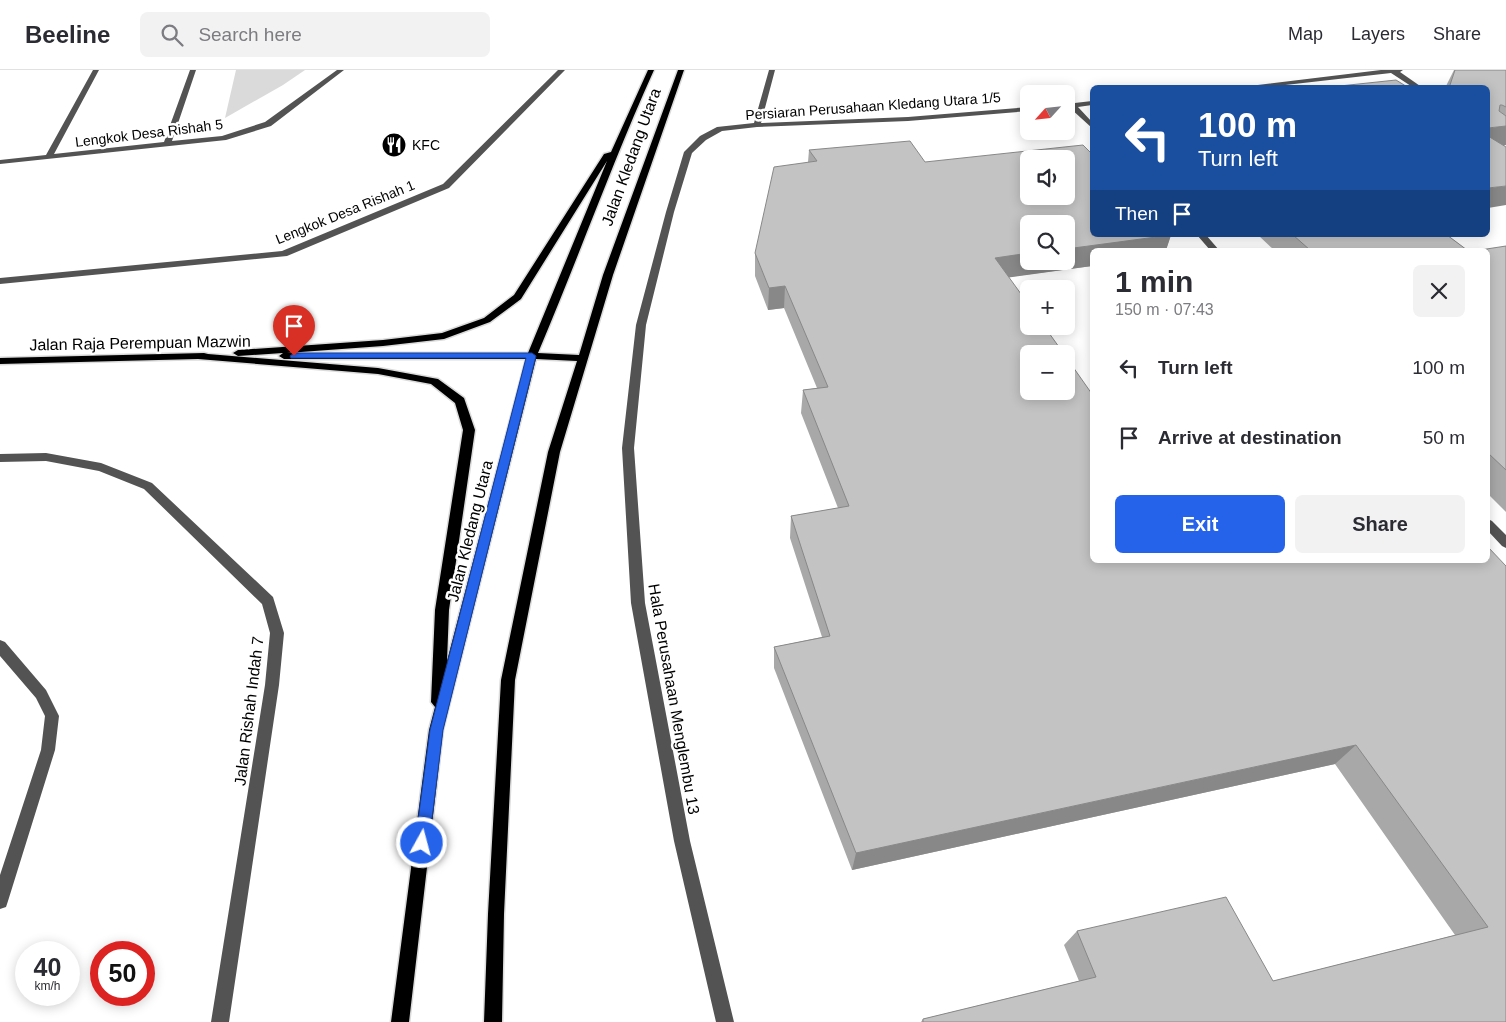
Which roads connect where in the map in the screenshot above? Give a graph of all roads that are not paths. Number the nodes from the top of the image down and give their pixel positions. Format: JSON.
{"nodes":[{"id":1,"x":96,"y":70,"type":"edge"},
{"id":2,"x":193,"y":70,"type":"edge"},
{"id":3,"x":341,"y":70,"type":"edge"},
{"id":4,"x":562,"y":70,"type":"edge"},
{"id":5,"x":651,"y":70,"type":"edge"},
{"id":6,"x":681,"y":70,"type":"edge"},
{"id":7,"x":772,"y":70,"type":"edge"},
{"id":8,"x":1397,"y":70,"type":"edge"},
{"id":9,"x":1263,"y":85,"type":"edge"},
{"id":10,"x":1416,"y":85,"type":"edge"},
{"id":11,"x":1090,"y":103,"type":"edge"},
{"id":12,"x":1075,"y":104,"type":"edge"},
{"id":13,"x":1020,"y":110,"type":"edge"},
{"id":14,"x":1075,"y":110,"type":"edge"},
{"id":15,"x":1090,"y":124,"type":"edge"},
{"id":16,"x":758,"y":125,"type":"junction"},
{"id":17,"x":624,"y":129,"type":"junction"},
{"id":18,"x":720,"y":129,"type":"joint"},
{"id":19,"x":167,"y":144,"type":"junction"},
{"id":20,"x":48,"y":158,"type":"junction"},
{"id":21,"x":0,"y":162,"type":"edge"},
{"id":22,"x":1202,"y":237,"type":"edge"},
{"id":23,"x":1213,"y":248,"type":"edge"},
{"id":24,"x":0,"y":281,"type":"edge"},
{"id":25,"x":196,"y":356,"type":"junction"},
{"id":26,"x":532,"y":356,"type":"junction"},
{"id":27,"x":581,"y":358,"type":"junction"},
{"id":28,"x":0,"y":361,"type":"edge"},
{"id":29,"x":0,"y":458,"type":"edge"},
{"id":30,"x":1490,"y":526,"type":"edge"},
{"id":31,"x":1506,"y":543,"type":"edge"},
{"id":32,"x":0,"y":646,"type":"edge"},
{"id":33,"x":436,"y":730,"type":"junction"},
{"id":34,"x":0,"y":901,"type":"edge"},
{"id":35,"x":220,"y":1022,"type":"edge"},
{"id":36,"x":400,"y":1022,"type":"edge"},
{"id":37,"x":494,"y":1022,"type":"edge"},
{"id":38,"x":725,"y":1022,"type":"edge"}],
"edges":[{"from":1,"to":20,"type":"street"},
{"from":2,"to":19,"type":"street"},
{"from":3,"to":19,"type":"street","name":"Lengkok Desa Rishah 5"},
{"from":4,"to":24,"type":"street","name":"Lengkok Desa Rishah 1"},
{"from":5,"to":17,"type":"main road","name":"Jalan Kledang Utara"},
{"from":6,"to":27,"type":"main road","name":"Jalan Kledang Utara"},
{"from":7,"to":16,"type":"street"},
{"from":8,"to":9,"type":"street"},
{"from":8,"to":10,"type":"street"},
{"from":11,"to":12,"type":"street"},
{"from":13,"to":16,"type":"street","name":"Persiaran Perusahaan Kledang Utara 1/5"},
{"from":14,"to":15,"type":"street"},
{"from":16,"to":18,"type":"street","name":"Persiaran Perusahaan Kledang Utara 1/5"},
{"from":17,"to":25,"type":"main road"},
{"from":17,"to":26,"type":"main road","name":"Jalan Kledang Utara"},
{"from":18,"to":38,"type":"street","name":"Hala Perusahaan Menglembu 13"},
{"from":19,"to":20,"type":"street","name":"Lengkok Desa Rishah 5"},
{"from":20,"to":21,"type":"street","name":"Lengkok Desa Rishah 5"},
{"from":22,"to":23,"type":"street"},
{"from":25,"to":26,"type":"main road","name":"Jalan Raja Perempuan Mazwin"},
{"from":25,"to":28,"type":"main road","name":"Jalan Raja Perempuan Mazwin"},
{"from":25,"to":33,"type":"main road"},
{"from":26,"to":27,"type":"main road","name":"Jalan Raja Perempuan Mazwin"},
{"from":26,"to":33,"type":"main road","name":"Jalan Kledang Utara"},
{"from":27,"to":37,"type":"main road","name":"Jalan Kledang Utara"},
{"from":29,"to":35,"type":"street","name":"Jalan Rishah Indah 7"},
{"from":30,"to":31,"type":"street"},
{"from":32,"to":34,"type":"street"},
{"from":33,"to":36,"type":"main road","name":"Jalan Kledang Utara"}]}
